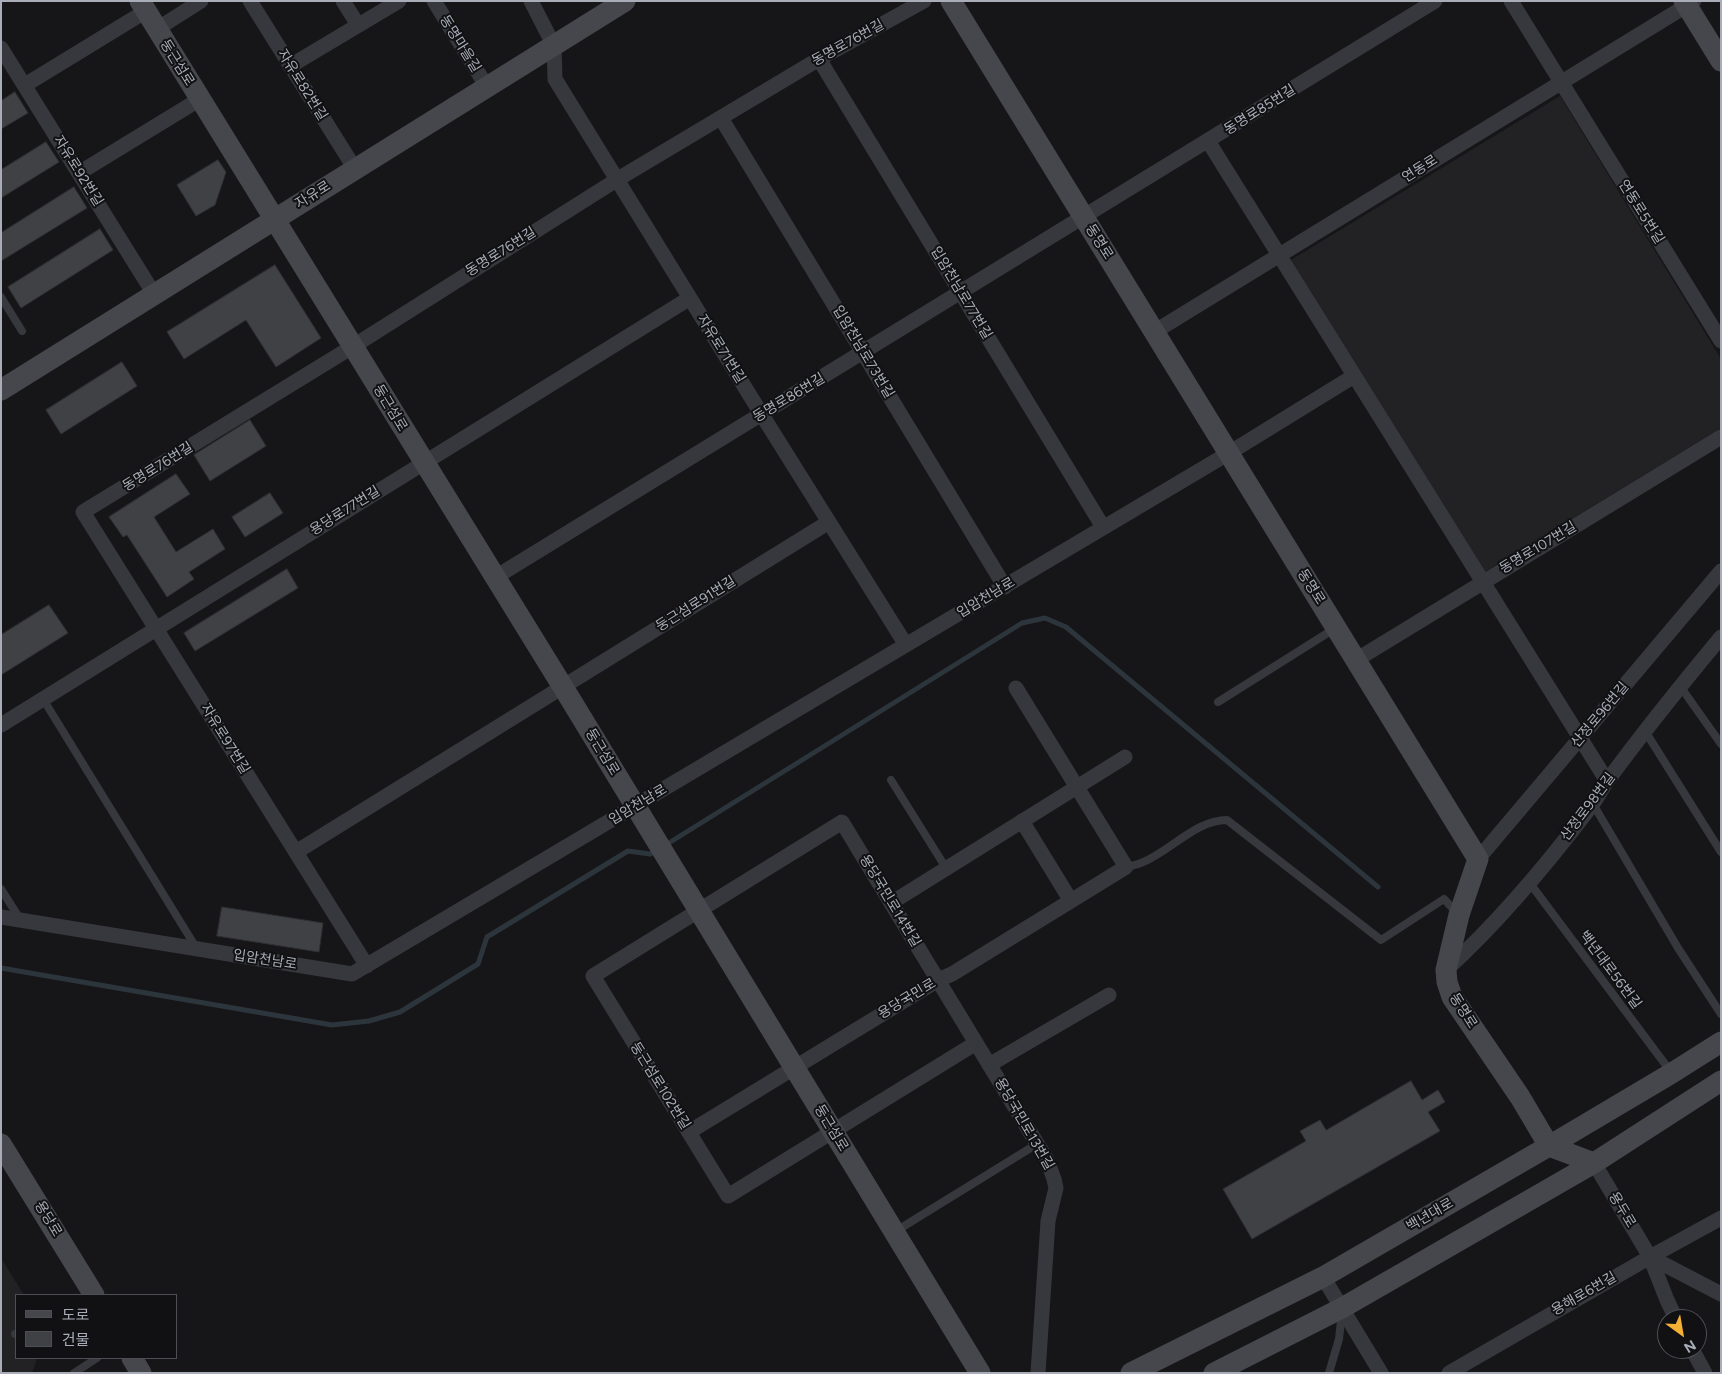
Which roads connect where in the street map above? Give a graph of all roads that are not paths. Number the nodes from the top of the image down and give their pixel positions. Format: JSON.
{"nodes":[{"id":1,"x":201,"y":1,"type":"edge"},
{"id":2,"x":250,"y":1,"type":"edge"},
{"id":3,"x":343,"y":1,"type":"edge"},
{"id":4,"x":399,"y":1,"type":"edge"},
{"id":5,"x":434,"y":1,"type":"edge"},
{"id":6,"x":531,"y":1,"type":"edge"},
{"id":7,"x":625,"y":1,"type":"edge"},
{"id":8,"x":924,"y":1,"type":"edge"},
{"id":9,"x":951,"y":1,"type":"edge"},
{"id":10,"x":1435,"y":1,"type":"edge"},
{"id":11,"x":1511,"y":1,"type":"edge"},
{"id":12,"x":1688,"y":3,"type":"edge"},
{"id":13,"x":147,"y":14,"type":"edge"},
{"id":14,"x":358,"y":26,"type":"junction"},
{"id":15,"x":554,"y":46,"type":"junction"},
{"id":16,"x":1,"y":48,"type":"edge"},
{"id":17,"x":819,"y":59,"type":"junction"},
{"id":18,"x":1721,"y":61,"type":"edge"},
{"id":19,"x":290,"y":66,"type":"junction"},
{"id":20,"x":1561,"y":83,"type":"junction"},
{"id":21,"x":25,"y":85,"type":"junction"},
{"id":22,"x":487,"y":87,"type":"junction"},
{"id":23,"x":200,"y":99,"type":"junction"},
{"id":24,"x":721,"y":118,"type":"junction"},
{"id":25,"x":1208,"y":141,"type":"junction"},
{"id":26,"x":355,"y":169,"type":"junction"},
{"id":27,"x":80,"y":173,"type":"junction"},
{"id":28,"x":618,"y":179,"type":"junction"},
{"id":29,"x":1084,"y":218,"type":"junction"},
{"id":30,"x":274,"y":220,"type":"junction"},
{"id":31,"x":1279,"y":256,"type":"junction"},
{"id":32,"x":961,"y":293,"type":"junction"},
{"id":33,"x":154,"y":294,"type":"junction"},
{"id":34,"x":1,"y":297,"type":"edge"},
{"id":35,"x":690,"y":298,"type":"junction"},
{"id":36,"x":22,"y":331,"type":"dead end"},
{"id":37,"x":1154,"y":332,"type":"junction"},
{"id":38,"x":1721,"y":341,"type":"edge"},
{"id":39,"x":352,"y":347,"type":"junction"},
{"id":40,"x":863,"y":353,"type":"junction"},
{"id":41,"x":1354,"y":376,"type":"junction"},
{"id":42,"x":1,"y":390,"type":"edge"},
{"id":43,"x":762,"y":415,"type":"junction"},
{"id":44,"x":1721,"y":437,"type":"edge"},
{"id":45,"x":1229,"y":453,"type":"junction"},
{"id":46,"x":423,"y":463,"type":"junction"},
{"id":47,"x":84,"y":512,"type":"joint"},
{"id":48,"x":829,"y":522,"type":"junction"},
{"id":49,"x":1103,"y":527,"type":"junction"},
{"id":50,"x":1721,"y":571,"type":"edge"},
{"id":51,"x":494,"y":578,"type":"junction"},
{"id":52,"x":1483,"y":582,"type":"junction"},
{"id":53,"x":1004,"y":586,"type":"junction"},
{"id":54,"x":1336,"y":628,"type":"junction"},
{"id":55,"x":156,"y":629,"type":"junction"},
{"id":56,"x":1721,"y":637,"type":"edge"},
{"id":57,"x":906,"y":645,"type":"junction"},
{"id":58,"x":1356,"y":660,"type":"junction"},
{"id":59,"x":1680,"y":686,"type":"junction"},
{"id":60,"x":563,"y":687,"type":"junction"},
{"id":61,"x":1016,"y":688,"type":"dead end"},
{"id":62,"x":43,"y":699,"type":"junction"},
{"id":63,"x":1218,"y":702,"type":"dead end"},
{"id":64,"x":1,"y":725,"type":"edge"},
{"id":65,"x":1645,"y":731,"type":"junction"},
{"id":66,"x":1580,"y":739,"type":"junction"},
{"id":67,"x":1721,"y":744,"type":"edge"},
{"id":68,"x":1125,"y":757,"type":"dead end"},
{"id":69,"x":891,"y":780,"type":"dead end"},
{"id":70,"x":1607,"y":782,"type":"junction"},
{"id":71,"x":1076,"y":787,"type":"junction"},
{"id":72,"x":1593,"y":804,"type":"junction"},
{"id":73,"x":637,"y":811,"type":"junction"},
{"id":74,"x":1022,"y":821,"type":"junction"},
{"id":75,"x":296,"y":852,"type":"junction"},
{"id":76,"x":1721,"y":852,"type":"edge"},
{"id":77,"x":1478,"y":859,"type":"junction"},
{"id":78,"x":1126,"y":867,"type":"junction"},
{"id":79,"x":946,"y":868,"type":"junction"},
{"id":80,"x":1529,"y":882,"type":"junction"},
{"id":81,"x":1,"y":889,"type":"edge"},
{"id":82,"x":1071,"y":901,"type":"junction"},
{"id":83,"x":891,"y":903,"type":"junction"},
{"id":84,"x":699,"y":912,"type":"junction"},
{"id":85,"x":1459,"y":915,"type":"junction"},
{"id":86,"x":1,"y":917,"type":"edge"},
{"id":87,"x":21,"y":920,"type":"junction"},
{"id":88,"x":197,"y":949,"type":"junction"},
{"id":89,"x":367,"y":966,"type":"junction"},
{"id":90,"x":1446,"y":970,"type":"junction"},
{"id":91,"x":938,"y":980,"type":"junction"},
{"id":92,"x":1109,"y":995,"type":"dead end"},
{"id":93,"x":1721,"y":1014,"type":"edge"},
{"id":94,"x":1721,"y":1042,"type":"edge"},
{"id":95,"x":976,"y":1043,"type":"junction"},
{"id":96,"x":989,"y":1065,"type":"junction"},
{"id":97,"x":794,"y":1068,"type":"junction"},
{"id":98,"x":1672,"y":1073,"type":"junction"},
{"id":99,"x":1721,"y":1082,"type":"edge"},
{"id":100,"x":833,"y":1131,"type":"junction"},
{"id":101,"x":689,"y":1132,"type":"junction"},
{"id":102,"x":1,"y":1144,"type":"edge"},
{"id":103,"x":1037,"y":1144,"type":"junction"},
{"id":104,"x":1549,"y":1146,"type":"junction"},
{"id":105,"x":1594,"y":1163,"type":"junction"},
{"id":106,"x":1721,"y":1218,"type":"edge"},
{"id":107,"x":895,"y":1232,"type":"junction"},
{"id":108,"x":1650,"y":1256,"type":"junction"},
{"id":109,"x":1323,"y":1276,"type":"junction"},
{"id":110,"x":93,"y":1294,"type":"edge"},
{"id":111,"x":1721,"y":1294,"type":"edge"},
{"id":112,"x":1342,"y":1308,"type":"junction"},
{"id":113,"x":1671,"y":1309,"type":"edge"},
{"id":114,"x":95,"y":1359,"type":"edge"},
{"id":115,"x":133,"y":1359,"type":"edge"},
{"id":116,"x":1696,"y":1359,"type":"edge"},
{"id":117,"x":1700,"y":1371,"type":"edge"},
{"id":118,"x":74,"y":1373,"type":"edge"},
{"id":119,"x":141,"y":1373,"type":"edge"},
{"id":120,"x":980,"y":1373,"type":"edge"},
{"id":121,"x":1038,"y":1373,"type":"edge"},
{"id":122,"x":1132,"y":1373,"type":"edge"},
{"id":123,"x":1214,"y":1373,"type":"edge"},
{"id":124,"x":1329,"y":1373,"type":"edge"},
{"id":125,"x":1381,"y":1373,"type":"edge"},
{"id":126,"x":1449,"y":1373,"type":"edge"}],
"edges":[{"from":1,"to":13,"type":"street"},
{"from":2,"to":19,"type":"street","name":"자유로82번길"},
{"from":3,"to":14,"type":"street"},
{"from":4,"to":14,"type":"street"},
{"from":5,"to":22,"type":"street","name":"동명마을길"},
{"from":6,"to":15,"type":"street"},
{"from":7,"to":15,"type":"street","name":"자유로"},
{"from":8,"to":17,"type":"street","name":"동명로76번길"},
{"from":9,"to":29,"type":"street","name":"동명로"},
{"from":10,"to":25,"type":"street","name":"동명로85번길"},
{"from":11,"to":20,"type":"street","name":"연동로5번길"},
{"from":12,"to":18,"type":"street"},
{"from":12,"to":20,"type":"street","name":"연동로"},
{"from":13,"to":21,"type":"street"},
{"from":13,"to":23,"type":"street","name":"둥근섬로"},
{"from":14,"to":19,"type":"street"},
{"from":15,"to":22,"type":"street","name":"자유로"},
{"from":15,"to":28,"type":"street","name":"자유로71번길"},
{"from":16,"to":21,"type":"street","name":"자유로92번길"},
{"from":17,"to":24,"type":"street","name":"동명로76번길"},
{"from":17,"to":32,"type":"street","name":"입암천남로77번길"},
{"from":19,"to":26,"type":"street","name":"자유로82번길"},
{"from":20,"to":31,"type":"street","name":"연동로"},
{"from":20,"to":38,"type":"street","name":"연동로5번길"},
{"from":21,"to":27,"type":"street","name":"자유로92번길"},
{"from":22,"to":26,"type":"street","name":"자유로"},
{"from":23,"to":27,"type":"street"},
{"from":23,"to":30,"type":"street","name":"둥근섬로"},
{"from":24,"to":28,"type":"street","name":"동명로76번길"},
{"from":24,"to":40,"type":"street","name":"입암천남로73번길"},
{"from":25,"to":29,"type":"street","name":"동명로85번길"},
{"from":25,"to":31,"type":"street"},
{"from":26,"to":30,"type":"street","name":"자유로"},
{"from":27,"to":33,"type":"street","name":"자유로92번길"},
{"from":28,"to":35,"type":"street","name":"자유로71번길"},
{"from":28,"to":39,"type":"street","name":"동명로76번길"},
{"from":29,"to":32,"type":"street","name":"동명로86번길"},
{"from":29,"to":37,"type":"street","name":"동명로"},
{"from":30,"to":33,"type":"street","name":"자유로"},
{"from":30,"to":39,"type":"street","name":"둥근섬로"},
{"from":31,"to":37,"type":"street","name":"연동로"},
{"from":31,"to":41,"type":"street"},
{"from":32,"to":40,"type":"street","name":"동명로86번길"},
{"from":32,"to":49,"type":"street","name":"입암천남로77번길"},
{"from":33,"to":42,"type":"street","name":"자유로"},
{"from":34,"to":36,"type":"lane"},
{"from":35,"to":43,"type":"street","name":"자유로71번길"},
{"from":35,"to":46,"type":"street","name":"용당로77번길"},
{"from":37,"to":45,"type":"street","name":"동명로"},
{"from":39,"to":46,"type":"street","name":"둥근섬로"},
{"from":39,"to":47,"type":"street","name":"동명로76번길"},
{"from":40,"to":43,"type":"street","name":"동명로86번길"},
{"from":40,"to":53,"type":"street","name":"입암천남로73번길"},
{"from":41,"to":45,"type":"street","name":"입암천남로"},
{"from":41,"to":52,"type":"street"},
{"from":43,"to":48,"type":"street","name":"자유로71번길"},
{"from":43,"to":51,"type":"street","name":"동명로86번길"},
{"from":44,"to":52,"type":"street","name":"동명로107번길"},
{"from":45,"to":49,"type":"street","name":"입암천남로"},
{"from":45,"to":54,"type":"street","name":"동명로"},
{"from":46,"to":51,"type":"street","name":"둥근섬로"},
{"from":46,"to":55,"type":"street","name":"용당로77번길"},
{"from":47,"to":55,"type":"street","name":"자유로97번길"},
{"from":48,"to":57,"type":"street","name":"자유로71번길"},
{"from":48,"to":60,"type":"street","name":"둥근섬로91번길"},
{"from":49,"to":53,"type":"street","name":"입암천남로"},
{"from":50,"to":66,"type":"street","name":"산정로96번길"},
{"from":51,"to":60,"type":"street","name":"둥근섬로"},
{"from":52,"to":58,"type":"street","name":"동명로107번길"},
{"from":52,"to":66,"type":"street"},
{"from":53,"to":57,"type":"street","name":"입암천남로"},
{"from":54,"to":58,"type":"street","name":"동명로"},
{"from":54,"to":63,"type":"lane"},
{"from":55,"to":62,"type":"street","name":"용당로77번길"},
{"from":55,"to":75,"type":"street","name":"자유로97번길"},
{"from":56,"to":59,"type":"street","name":"산정로98번길"},
{"from":57,"to":73,"type":"street","name":"입암천남로"},
{"from":58,"to":77,"type":"street","name":"동명로"},
{"from":59,"to":65,"type":"street","name":"산정로98번길"},
{"from":59,"to":67,"type":"lane"},
{"from":60,"to":73,"type":"street","name":"둥근섬로"},
{"from":60,"to":75,"type":"street","name":"둥근섬로91번길"},
{"from":61,"to":71,"type":"street"},
{"from":62,"to":64,"type":"street","name":"용당로77번길"},
{"from":62,"to":88,"type":"lane"},
{"from":65,"to":70,"type":"street","name":"산정로98번길"},
{"from":65,"to":76,"type":"lane"},
{"from":66,"to":70,"type":"street"},
{"from":66,"to":77,"type":"street","name":"산정로96번길"},
{"from":68,"to":71,"type":"street"},
{"from":69,"to":79,"type":"lane"},
{"from":70,"to":72,"type":"street","name":"산정로98번길"},
{"from":71,"to":74,"type":"street"},
{"from":71,"to":78,"type":"street"},
{"from":72,"to":80,"type":"street","name":"산정로98번길"},
{"from":72,"to":93,"type":"lane"},
{"from":73,"to":84,"type":"street","name":"둥근섬로"},
{"from":73,"to":89,"type":"street","name":"입암천남로"},
{"from":74,"to":79,"type":"street"},
{"from":74,"to":82,"type":"street"},
{"from":75,"to":89,"type":"street","name":"자유로97번길"},
{"from":77,"to":85,"type":"street","name":"동명로"},
{"from":78,"to":82,"type":"street","name":"용당국민로"},
{"from":78,"to":85,"type":"lane"},
{"from":79,"to":83,"type":"street"},
{"from":80,"to":90,"type":"street","name":"산정로98번길"},
{"from":80,"to":98,"type":"lane","name":"백년대로56번길"},
{"from":81,"to":87,"type":"lane"},
{"from":82,"to":91,"type":"street","name":"용당국민로"},
{"from":83,"to":84,"type":"street","name":"용당국민로14번길"},
{"from":83,"to":91,"type":"street","name":"용당국민로14번길"},
{"from":84,"to":97,"type":"street","name":"둥근섬로"},
{"from":84,"to":101,"type":"street","name":"둥근섬로102번길"},
{"from":85,"to":90,"type":"street","name":"동명로"},
{"from":86,"to":87,"type":"street","name":"입암천남로"},
{"from":87,"to":88,"type":"street","name":"입암천남로"},
{"from":88,"to":89,"type":"street","name":"입암천남로"},
{"from":90,"to":104,"type":"street","name":"동명로"},
{"from":91,"to":95,"type":"street","name":"용당국민로13번길"},
{"from":91,"to":97,"type":"street","name":"용당국민로"},
{"from":92,"to":96,"type":"street"},
{"from":94,"to":98,"type":"street","name":"백년대로"},
{"from":95,"to":96,"type":"street","name":"용당국민로13번길"},
{"from":95,"to":100,"type":"street"},
{"from":96,"to":103,"type":"street","name":"용당국민로13번길"},
{"from":97,"to":100,"type":"street","name":"둥근섬로"},
{"from":97,"to":101,"type":"street","name":"용당국민로"},
{"from":98,"to":104,"type":"street","name":"백년대로"},
{"from":99,"to":105,"type":"street"},
{"from":100,"to":101,"type":"street","name":"둥근섬로102번길"},
{"from":100,"to":107,"type":"street","name":"둥근섬로"},
{"from":102,"to":110,"type":"street","name":"용당로"},
{"from":103,"to":107,"type":"lane"},
{"from":103,"to":121,"type":"street","name":"용당국민로13번길"},
{"from":104,"to":105,"type":"street"},
{"from":104,"to":109,"type":"street","name":"백년대로"},
{"from":105,"to":108,"type":"street","name":"용두로"},
{"from":105,"to":112,"type":"street"},
{"from":106,"to":108,"type":"street","name":"용해로6번길"},
{"from":107,"to":120,"type":"street","name":"둥근섬로"},
{"from":108,"to":111,"type":"street"},
{"from":108,"to":113,"type":"street","name":"용두로"},
{"from":108,"to":126,"type":"street","name":"용해로6번길"},
{"from":109,"to":112,"type":"street"},
{"from":109,"to":122,"type":"street","name":"백년대로"},
{"from":112,"to":123,"type":"street"},
{"from":112,"to":124,"type":"lane"},
{"from":112,"to":125,"type":"street"},
{"from":114,"to":118,"type":"lane"},
{"from":115,"to":119,"type":"street"},
{"from":116,"to":117,"type":"street"}]}
